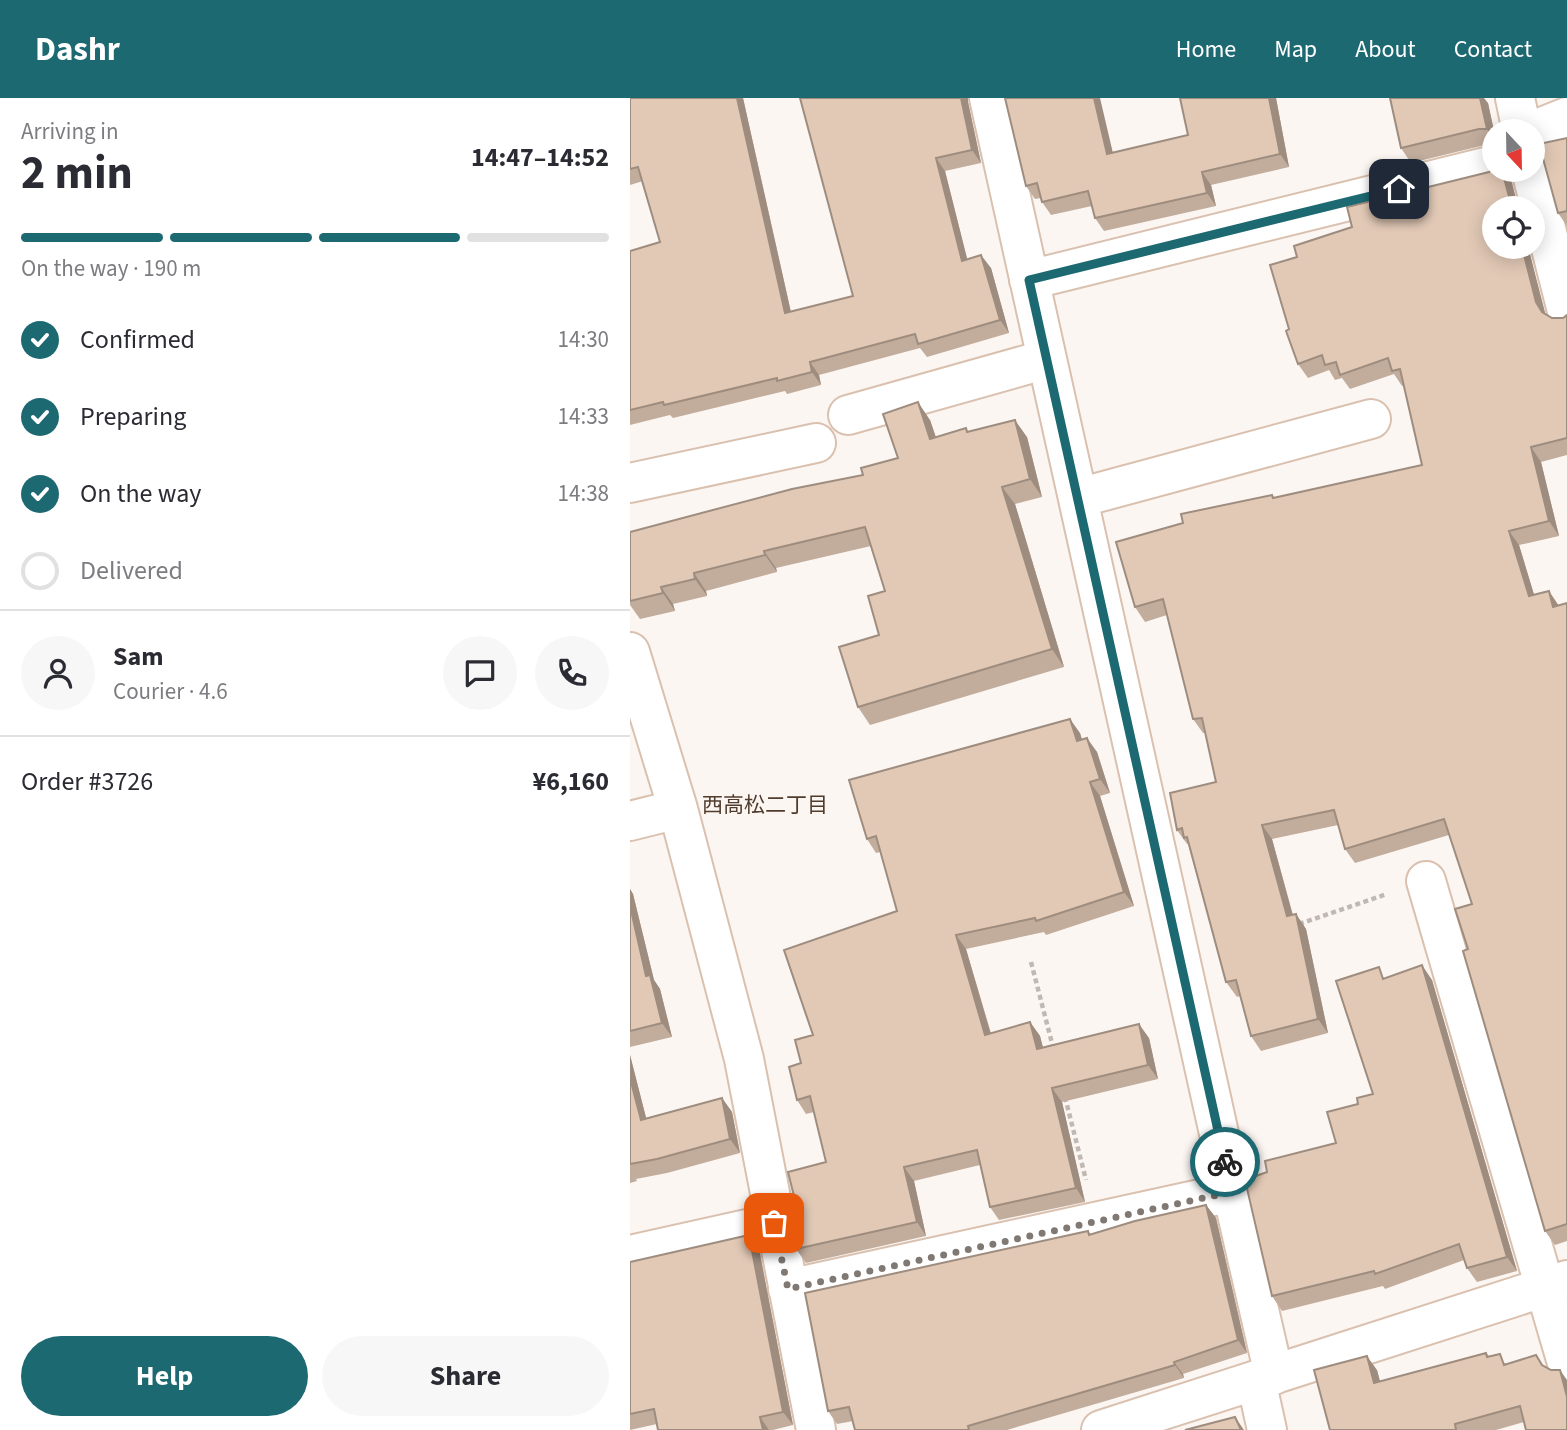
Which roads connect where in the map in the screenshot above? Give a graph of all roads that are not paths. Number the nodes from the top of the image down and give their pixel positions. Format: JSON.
{"nodes":[{"id":1,"x":989,"y":98,"type":"edge"},
{"id":2,"x":1515,"y":98,"type":"edge"},
{"id":3,"x":1567,"y":117,"type":"edge"},
{"id":4,"x":1519,"y":119,"type":"edge"},
{"id":5,"x":1545,"y":126,"type":"edge"},
{"id":6,"x":1482,"y":168,"type":"edge"},
{"id":7,"x":1534,"y":182,"type":"edge"},
{"id":8,"x":1029,"y":280,"type":"junction"},
{"id":9,"x":1567,"y":311,"type":"edge"},
{"id":10,"x":1047,"y":359,"type":"junction"},
{"id":11,"x":848,"y":415,"type":"dead end"},
{"id":12,"x":1371,"y":419,"type":"dead end"},
{"id":13,"x":816,"y":443,"type":"dead end"},
{"id":14,"x":630,"y":483,"type":"edge"},
{"id":15,"x":1078,"y":498,"type":"junction"},
{"id":16,"x":630,"y":652,"type":"edge"},
{"id":17,"x":678,"y":809,"type":"junction"},
{"id":18,"x":630,"y":821,"type":"edge"},
{"id":19,"x":1426,"y":881,"type":"road end"},
{"id":20,"x":1231,"y":1192,"type":"junction"},
{"id":21,"x":774,"y":1223,"type":"junction"},
{"id":22,"x":630,"y":1255,"type":"edge"},
{"id":23,"x":1556,"y":1283,"type":"edge"},
{"id":24,"x":788,"y":1289,"type":"junction"},
{"id":25,"x":1567,"y":1363,"type":"edge"},
{"id":26,"x":1265,"y":1378,"type":"junction"},
{"id":27,"x":816,"y":1430,"type":"edge"},
{"id":28,"x":1101,"y":1430,"type":"edge"},
{"id":29,"x":1267,"y":1430,"type":"edge"}],
"edges":[{"from":1,"to":8,"type":"street"},
{"from":2,"to":4,"type":"street"},
{"from":3,"to":5,"type":"street"},
{"from":6,"to":8,"type":"street"},
{"from":7,"to":9,"type":"street"},
{"from":8,"to":10,"type":"street"},
{"from":10,"to":11,"type":"street"},
{"from":10,"to":15,"type":"street"},
{"from":12,"to":15,"type":"street"},
{"from":13,"to":14,"type":"street"},
{"from":15,"to":20,"type":"street"},
{"from":16,"to":17,"type":"street"},
{"from":17,"to":18,"type":"street"},
{"from":17,"to":21,"type":"street"},
{"from":19,"to":23,"type":"street"},
{"from":20,"to":24,"type":"street"},
{"from":20,"to":26,"type":"street"},
{"from":21,"to":22,"type":"street"},
{"from":21,"to":24,"type":"street"},
{"from":23,"to":25,"type":"street"},
{"from":23,"to":26,"type":"street"},
{"from":24,"to":27,"type":"street"},
{"from":26,"to":28,"type":"street"},
{"from":26,"to":29,"type":"street"}]}
